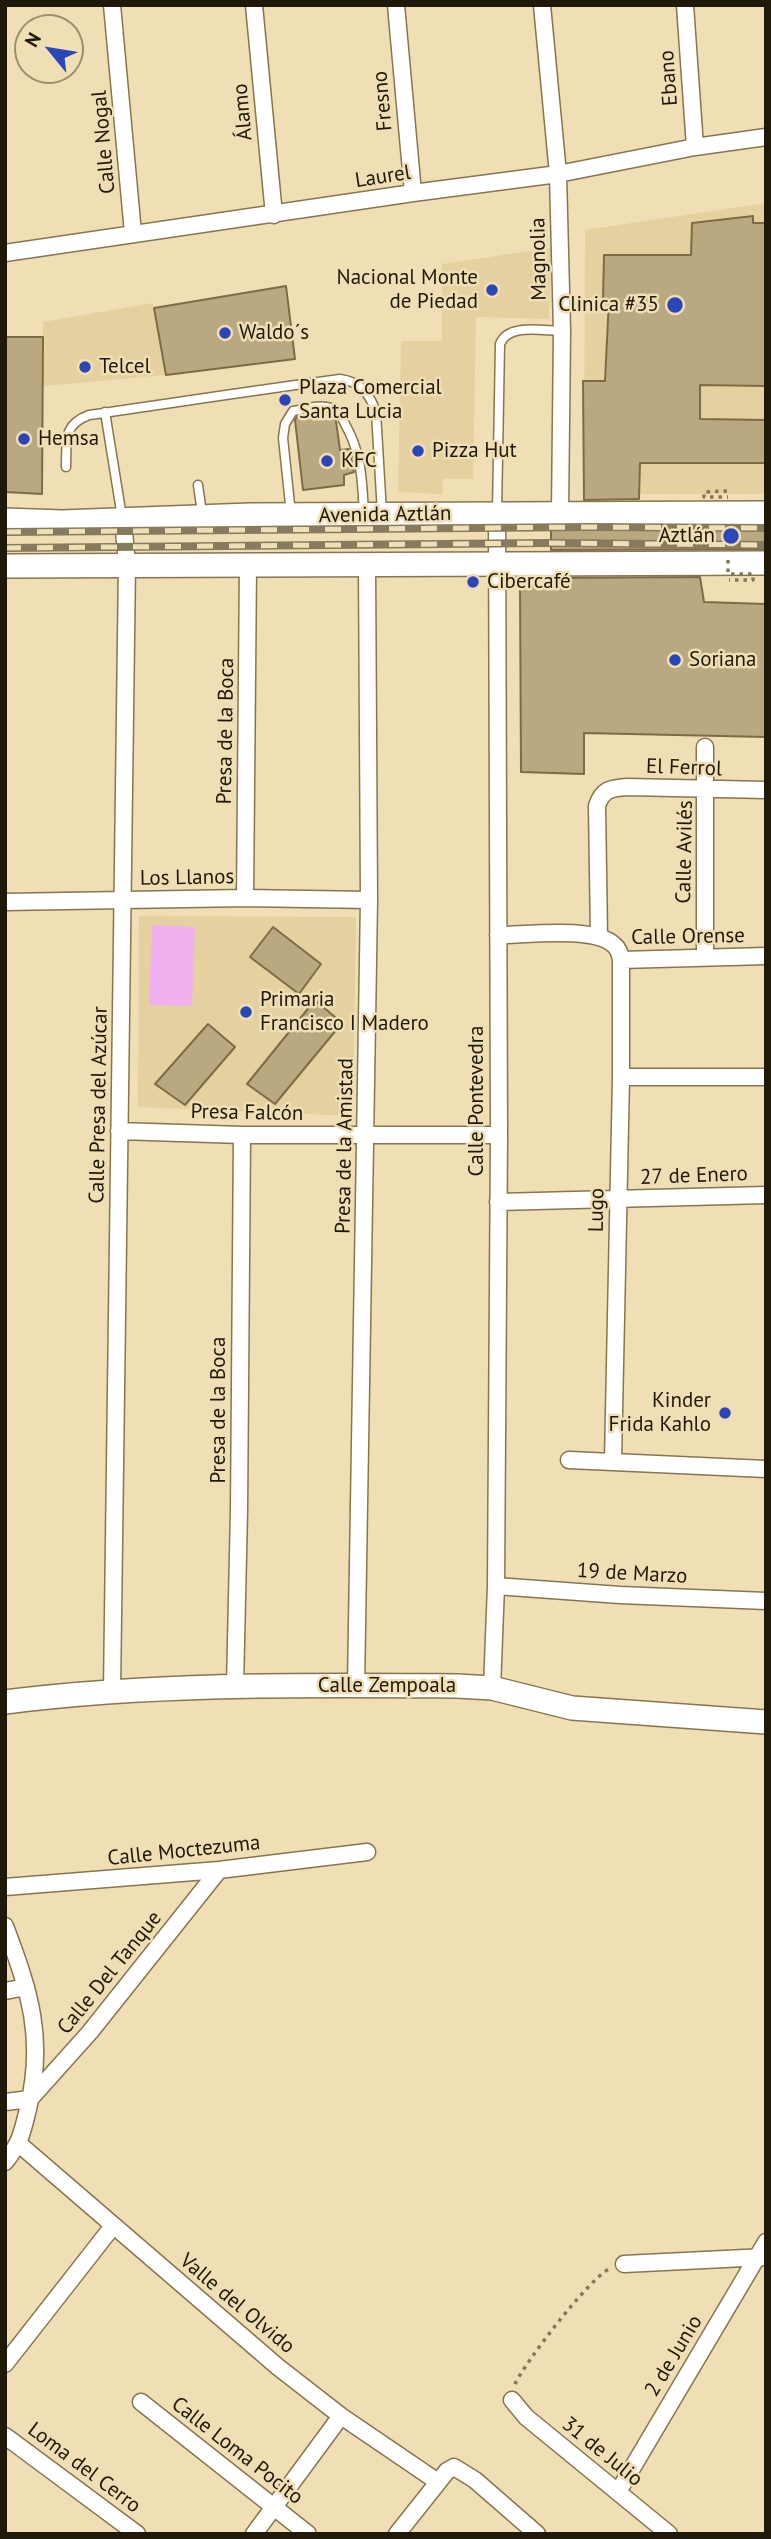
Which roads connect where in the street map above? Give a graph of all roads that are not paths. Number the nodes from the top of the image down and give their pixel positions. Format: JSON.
{"nodes":[{"id":1,"x":112,"y":5,"type":"edge"},
{"id":2,"x":254,"y":5,"type":"edge"},
{"id":3,"x":396,"y":5,"type":"edge"},
{"id":4,"x":542,"y":5,"type":"edge"},
{"id":5,"x":685,"y":5,"type":"edge"},
{"id":6,"x":766,"y":137,"type":"edge"},
{"id":7,"x":695,"y":147,"type":"junction"},
{"id":8,"x":558,"y":174,"type":"junction"},
{"id":9,"x":413,"y":193,"type":"junction"},
{"id":10,"x":274,"y":215,"type":"junction"},
{"id":11,"x":133,"y":233,"type":"junction"},
{"id":12,"x":5,"y":253,"type":"edge"},
{"id":13,"x":562,"y":331,"type":"junction"},
{"id":14,"x":105,"y":412,"type":"junction"},
{"id":15,"x":66,"y":467,"type":"dead end"},
{"id":16,"x":198,"y":485,"type":"dead end"},
{"id":17,"x":560,"y":513,"type":"junction"},
{"id":18,"x":766,"y":513,"type":"edge"},
{"id":19,"x":497,"y":514,"type":"junction"},
{"id":20,"x":291,"y":516,"type":"junction"},
{"id":21,"x":373,"y":516,"type":"junction"},
{"id":22,"x":203,"y":517,"type":"junction"},
{"id":23,"x":5,"y":520,"type":"edge"},
{"id":24,"x":123,"y":520,"type":"junction"},
{"id":25,"x":497,"y":563,"type":"junction"},
{"id":26,"x":766,"y":563,"type":"edge"},
{"id":27,"x":127,"y":564,"type":"junction"},
{"id":28,"x":248,"y":564,"type":"junction"},
{"id":29,"x":367,"y":565,"type":"junction"},
{"id":30,"x":5,"y":566,"type":"edge"},
{"id":31,"x":705,"y":747,"type":"dead end"},
{"id":32,"x":706,"y":790,"type":"junction"},
{"id":33,"x":766,"y":790,"type":"edge"},
{"id":34,"x":245,"y":898,"type":"junction"},
{"id":35,"x":369,"y":900,"type":"junction"},
{"id":36,"x":122,"y":901,"type":"junction"},
{"id":37,"x":5,"y":902,"type":"edge"},
{"id":38,"x":498,"y":936,"type":"junction"},
{"id":39,"x":599,"y":936,"type":"junction"},
{"id":40,"x":766,"y":956,"type":"edge"},
{"id":41,"x":705,"y":957,"type":"junction"},
{"id":42,"x":621,"y":960,"type":"junction"},
{"id":43,"x":621,"y":1077,"type":"junction"},
{"id":44,"x":766,"y":1077,"type":"edge"},
{"id":45,"x":119,"y":1131,"type":"junction"},
{"id":46,"x":242,"y":1135,"type":"junction"},
{"id":47,"x":499,"y":1135,"type":"junction"},
{"id":48,"x":366,"y":1136,"type":"junction"},
{"id":49,"x":766,"y":1195,"type":"edge"},
{"id":50,"x":618,"y":1199,"type":"junction"},
{"id":51,"x":498,"y":1202,"type":"junction"},
{"id":52,"x":569,"y":1460,"type":"dead end"},
{"id":53,"x":613,"y":1461,"type":"junction"},
{"id":54,"x":766,"y":1469,"type":"edge"},
{"id":55,"x":496,"y":1586,"type":"junction"},
{"id":56,"x":766,"y":1601,"type":"edge"},
{"id":57,"x":235,"y":1686,"type":"junction"},
{"id":58,"x":356,"y":1686,"type":"junction"},
{"id":59,"x":492,"y":1688,"type":"junction"},
{"id":60,"x":113,"y":1691,"type":"junction"},
{"id":61,"x":5,"y":1702,"type":"edge"},
{"id":62,"x":766,"y":1722,"type":"edge"},
{"id":63,"x":366,"y":1852,"type":"dead end"},
{"id":64,"x":219,"y":1870,"type":"junction"},
{"id":65,"x":5,"y":1887,"type":"edge"},
{"id":66,"x":5,"y":1926,"type":"edge"},
{"id":67,"x":26,"y":1987,"type":"junction"},
{"id":68,"x":5,"y":1991,"type":"edge"},
{"id":69,"x":30,"y":2098,"type":"junction"},
{"id":70,"x":5,"y":2102,"type":"edge"},
{"id":71,"x":19,"y":2144,"type":"junction"},
{"id":72,"x":5,"y":2162,"type":"edge"},
{"id":73,"x":113,"y":2226,"type":"junction"},
{"id":74,"x":766,"y":2242,"type":"edge"},
{"id":75,"x":762,"y":2257,"type":"edge"},
{"id":76,"x":624,"y":2264,"type":"road end"},
{"id":77,"x":5,"y":2364,"type":"edge"},
{"id":78,"x":512,"y":2400,"type":"road end"},
{"id":79,"x":141,"y":2402,"type":"dead end"},
{"id":80,"x":341,"y":2416,"type":"junction"},
{"id":81,"x":5,"y":2436,"type":"edge"},
{"id":82,"x":438,"y":2482,"type":"junction"},
{"id":83,"x":618,"y":2491,"type":"junction"},
{"id":84,"x":275,"y":2506,"type":"junction"},
{"id":85,"x":137,"y":2534,"type":"edge"},
{"id":86,"x":254,"y":2534,"type":"edge"},
{"id":87,"x":308,"y":2534,"type":"edge"},
{"id":88,"x":397,"y":2534,"type":"edge"},
{"id":89,"x":537,"y":2534,"type":"edge"},
{"id":90,"x":669,"y":2534,"type":"edge"}],
"edges":[{"from":1,"to":11,"type":"street","name":"Calle Nogal"},
{"from":2,"to":10,"type":"street","name":"Álamo"},
{"from":3,"to":9,"type":"street","name":"Fresno"},
{"from":4,"to":8,"type":"street","name":"Magnolia"},
{"from":5,"to":7,"type":"street","name":"Ebano"},
{"from":6,"to":7,"type":"street","name":"Laurel"},
{"from":7,"to":8,"type":"street","name":"Laurel"},
{"from":8,"to":9,"type":"street","name":"Laurel"},
{"from":8,"to":13,"type":"street","name":"Magnolia"},
{"from":9,"to":10,"type":"street","name":"Laurel"},
{"from":10,"to":11,"type":"street","name":"Laurel"},
{"from":11,"to":12,"type":"street","name":"Laurel"},
{"from":13,"to":17,"type":"street","name":"Magnolia"},
{"from":13,"to":19,"type":"lane"},
{"from":14,"to":15,"type":"lane"},
{"from":14,"to":21,"type":"lane"},
{"from":14,"to":24,"type":"lane"},
{"from":16,"to":22,"type":"lane"},
{"from":17,"to":18,"type":"main road","name":"Avenida Aztlán"},
{"from":17,"to":19,"type":"main road","name":"Avenida Aztlán"},
{"from":19,"to":21,"type":"main road","name":"Avenida Aztlán"},
{"from":19,"to":25,"type":"street","name":"Calle Pontevedra"},
{"from":20,"to":21,"type":"main road","name":"Avenida Aztlán"},
{"from":20,"to":21,"type":"lane"},
{"from":20,"to":22,"type":"main road","name":"Avenida Aztlán"},
{"from":22,"to":24,"type":"main road","name":"Avenida Aztlán"},
{"from":23,"to":24,"type":"main road","name":"Avenida Aztlán"},
{"from":24,"to":27,"type":"street","name":"Calle Presa del Azúcar"},
{"from":25,"to":26,"type":"main road"},
{"from":25,"to":29,"type":"main road"},
{"from":25,"to":38,"type":"street","name":"Calle Pontevedra"},
{"from":27,"to":28,"type":"main road"},
{"from":27,"to":30,"type":"main road"},
{"from":27,"to":36,"type":"street","name":"Calle Presa del Azúcar"},
{"from":28,"to":29,"type":"main road"},
{"from":28,"to":34,"type":"street","name":"Presa de la Boca"},
{"from":29,"to":35,"type":"street","name":"Presa de la Amistad"},
{"from":31,"to":32,"type":"street","name":"Calle Avilés"},
{"from":32,"to":33,"type":"street","name":"El Ferrol"},
{"from":32,"to":39,"type":"street","name":"El Ferrol"},
{"from":32,"to":41,"type":"street","name":"Calle Avilés"},
{"from":34,"to":35,"type":"street","name":"Los Llanos"},
{"from":34,"to":36,"type":"street","name":"Los Llanos"},
{"from":35,"to":48,"type":"street","name":"Presa de la Amistad"},
{"from":36,"to":37,"type":"street","name":"Los Llanos"},
{"from":36,"to":45,"type":"street","name":"Calle Presa del Azúcar"},
{"from":38,"to":39,"type":"street"},
{"from":38,"to":47,"type":"street","name":"Calle Pontevedra"},
{"from":39,"to":42,"type":"street","name":"Calle Orense"},
{"from":40,"to":41,"type":"street","name":"Calle Orense"},
{"from":41,"to":42,"type":"street","name":"Calle Orense"},
{"from":42,"to":43,"type":"street","name":"Lugo"},
{"from":43,"to":44,"type":"street"},
{"from":43,"to":50,"type":"street","name":"Lugo"},
{"from":45,"to":46,"type":"street","name":"Presa Falcón"},
{"from":45,"to":60,"type":"street","name":"Calle Presa del Azúcar"},
{"from":46,"to":48,"type":"street","name":"Presa Falcón"},
{"from":46,"to":57,"type":"street","name":"Presa de la Boca"},
{"from":47,"to":48,"type":"street","name":"Presa Falcón"},
{"from":47,"to":51,"type":"street","name":"Calle Pontevedra"},
{"from":48,"to":58,"type":"street","name":"Presa de la Amistad"},
{"from":49,"to":50,"type":"street","name":"27 de Enero"},
{"from":50,"to":51,"type":"street","name":"27 de Enero"},
{"from":50,"to":53,"type":"street","name":"Lugo"},
{"from":51,"to":55,"type":"street","name":"Calle Pontevedra"},
{"from":52,"to":53,"type":"street"},
{"from":53,"to":54,"type":"street"},
{"from":55,"to":56,"type":"street","name":"19 de Marzo"},
{"from":55,"to":59,"type":"street","name":"Calle Pontevedra"},
{"from":57,"to":58,"type":"main road","name":"Calle Zempoala"},
{"from":57,"to":60,"type":"main road","name":"Calle Zempoala"},
{"from":58,"to":59,"type":"main road","name":"Calle Zempoala"},
{"from":59,"to":62,"type":"main road","name":"Calle Zempoala"},
{"from":60,"to":61,"type":"main road","name":"Calle Zempoala"},
{"from":63,"to":64,"type":"street","name":"Calle Moctezuma"},
{"from":64,"to":65,"type":"street","name":"Calle Moctezuma"},
{"from":64,"to":69,"type":"street","name":"Calle Del Tanque"},
{"from":66,"to":67,"type":"street"},
{"from":67,"to":68,"type":"street"},
{"from":67,"to":69,"type":"street"},
{"from":69,"to":70,"type":"street"},
{"from":69,"to":71,"type":"street"},
{"from":71,"to":72,"type":"street"},
{"from":71,"to":73,"type":"street","name":"Valle del Olvido"},
{"from":73,"to":77,"type":"street"},
{"from":73,"to":80,"type":"street","name":"Valle del Olvido"},
{"from":74,"to":75,"type":"street","name":"2 de Junio"},
{"from":75,"to":76,"type":"street"},
{"from":75,"to":83,"type":"street","name":"2 de Junio"},
{"from":78,"to":83,"type":"street","name":"31 de Julio"},
{"from":79,"to":84,"type":"street","name":"Calle Loma Pocito"},
{"from":80,"to":82,"type":"street","name":"Valle del Olvido"},
{"from":80,"to":84,"type":"street"},
{"from":81,"to":85,"type":"street","name":"Loma del Cerro"},
{"from":82,"to":88,"type":"street"},
{"from":82,"to":89,"type":"street"},
{"from":83,"to":90,"type":"street","name":"31 de Julio"},
{"from":84,"to":86,"type":"street"},
{"from":84,"to":87,"type":"street","name":"Calle Loma Pocito"}]}
